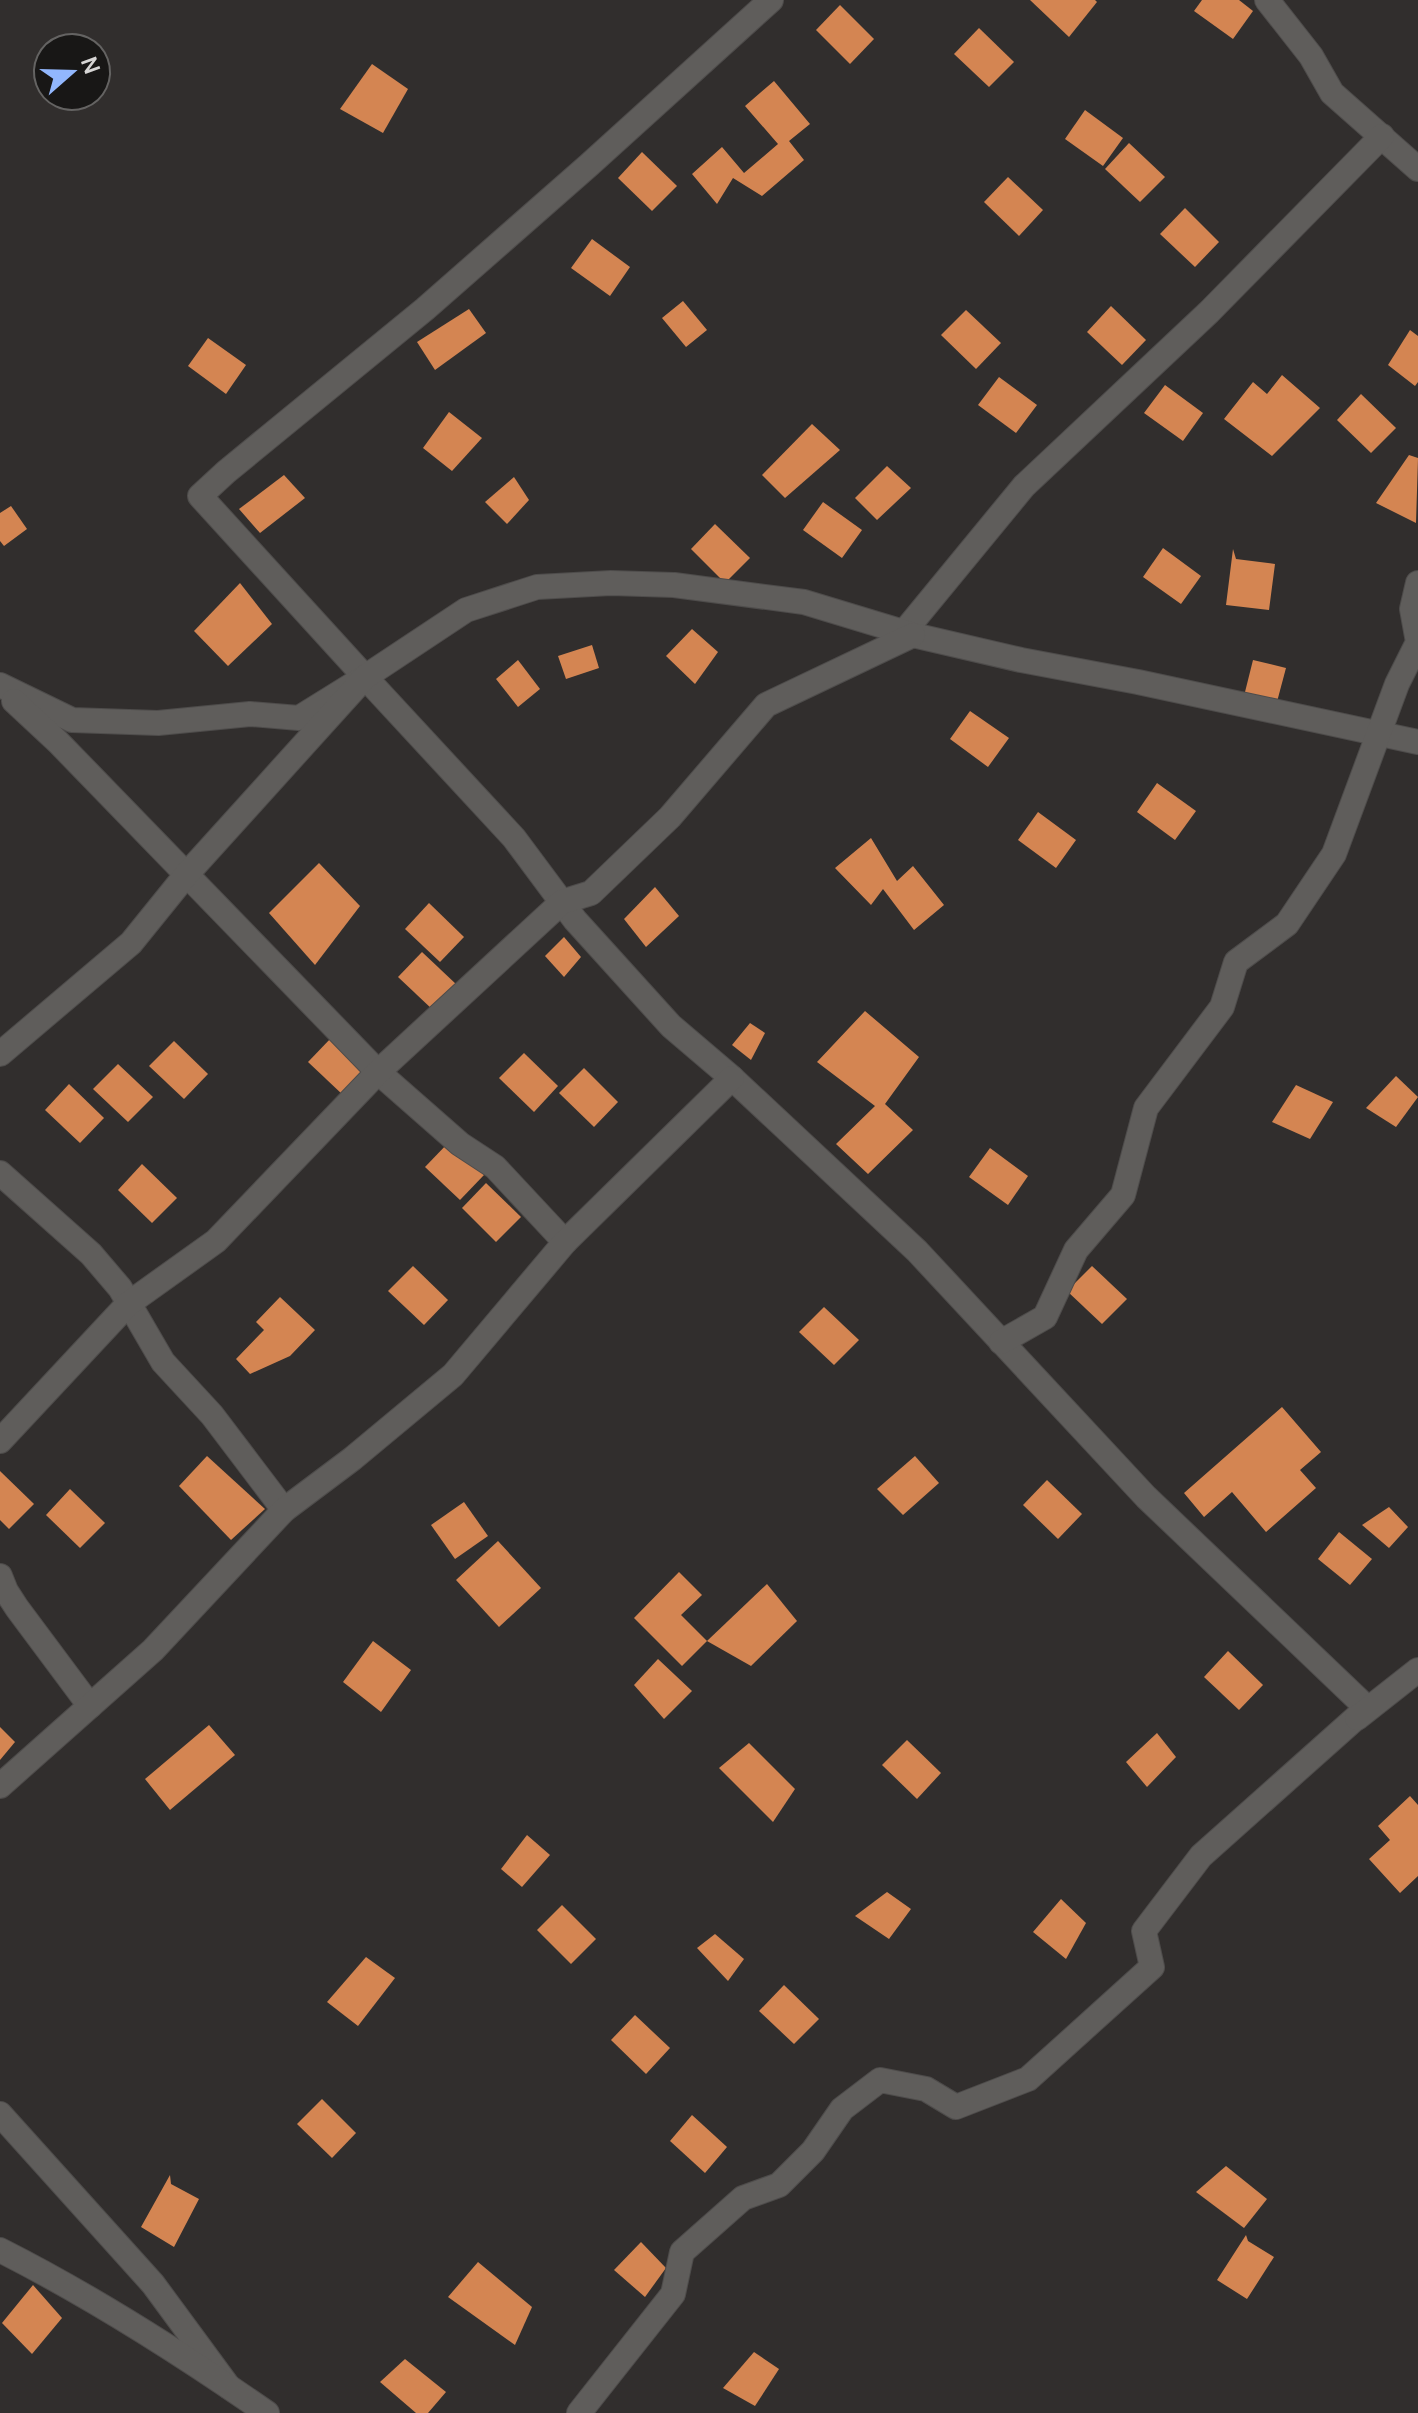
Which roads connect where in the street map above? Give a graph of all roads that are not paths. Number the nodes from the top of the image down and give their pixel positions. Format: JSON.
{"nodes":[{"id":1,"x":771,"y":0,"type":"edge"},
{"id":2,"x":1267,"y":0,"type":"edge"},
{"id":3,"x":1382,"y":136,"type":"junction"},
{"id":4,"x":1418,"y":169,"type":"edge"},
{"id":5,"x":1418,"y":583,"type":"edge"},
{"id":6,"x":908,"y":634,"type":"junction"},
{"id":7,"x":365,"y":677,"type":"junction"},
{"id":8,"x":0,"y":686,"type":"edge"},
{"id":9,"x":1380,"y":735,"type":"junction"},
{"id":10,"x":1418,"y":742,"type":"edge"},
{"id":11,"x":186,"y":875,"type":"junction"},
{"id":12,"x":562,"y":902,"type":"junction"},
{"id":13,"x":0,"y":1054,"type":"edge"},
{"id":14,"x":378,"y":1072,"type":"junction"},
{"id":15,"x":732,"y":1078,"type":"junction"},
{"id":16,"x":0,"y":1173,"type":"edge"},
{"id":17,"x":565,"y":1242,"type":"junction"},
{"id":18,"x":128,"y":1304,"type":"junction"},
{"id":19,"x":1001,"y":1342,"type":"junction"},
{"id":20,"x":0,"y":1441,"type":"edge"},
{"id":21,"x":284,"y":1510,"type":"junction"},
{"id":22,"x":0,"y":1576,"type":"edge"},
{"id":23,"x":1418,"y":1670,"type":"edge"},
{"id":24,"x":90,"y":1706,"type":"junction"},
{"id":25,"x":1349,"y":1724,"type":"junction"},
{"id":26,"x":0,"y":1786,"type":"edge"},
{"id":27,"x":0,"y":2114,"type":"edge"},
{"id":28,"x":0,"y":2250,"type":"edge"},
{"id":29,"x":228,"y":2386,"type":"junction"},
{"id":30,"x":267,"y":2413,"type":"edge"},
{"id":31,"x":579,"y":2413,"type":"edge"}],
"edges":[{"from":1,"to":7,"type":"street"},
{"from":2,"to":3,"type":"street"},
{"from":3,"to":4,"type":"street"},
{"from":3,"to":6,"type":"street"},
{"from":5,"to":9,"type":"street"},
{"from":6,"to":7,"type":"street"},
{"from":6,"to":9,"type":"street"},
{"from":6,"to":12,"type":"street"},
{"from":7,"to":8,"type":"street"},
{"from":7,"to":11,"type":"street"},
{"from":7,"to":12,"type":"street"},
{"from":8,"to":11,"type":"street"},
{"from":9,"to":10,"type":"street"},
{"from":9,"to":19,"type":"street"},
{"from":11,"to":13,"type":"street"},
{"from":11,"to":14,"type":"street"},
{"from":12,"to":14,"type":"street"},
{"from":12,"to":15,"type":"street"},
{"from":14,"to":17,"type":"street"},
{"from":14,"to":18,"type":"street"},
{"from":15,"to":17,"type":"street"},
{"from":15,"to":19,"type":"street"},
{"from":16,"to":18,"type":"street"},
{"from":17,"to":21,"type":"street"},
{"from":18,"to":20,"type":"street"},
{"from":18,"to":21,"type":"street"},
{"from":19,"to":25,"type":"street"},
{"from":21,"to":24,"type":"street"},
{"from":22,"to":24,"type":"street"},
{"from":23,"to":25,"type":"street"},
{"from":24,"to":26,"type":"street"},
{"from":25,"to":31,"type":"street"},
{"from":27,"to":29,"type":"street"},
{"from":28,"to":29,"type":"street"},
{"from":29,"to":30,"type":"street"}]}
